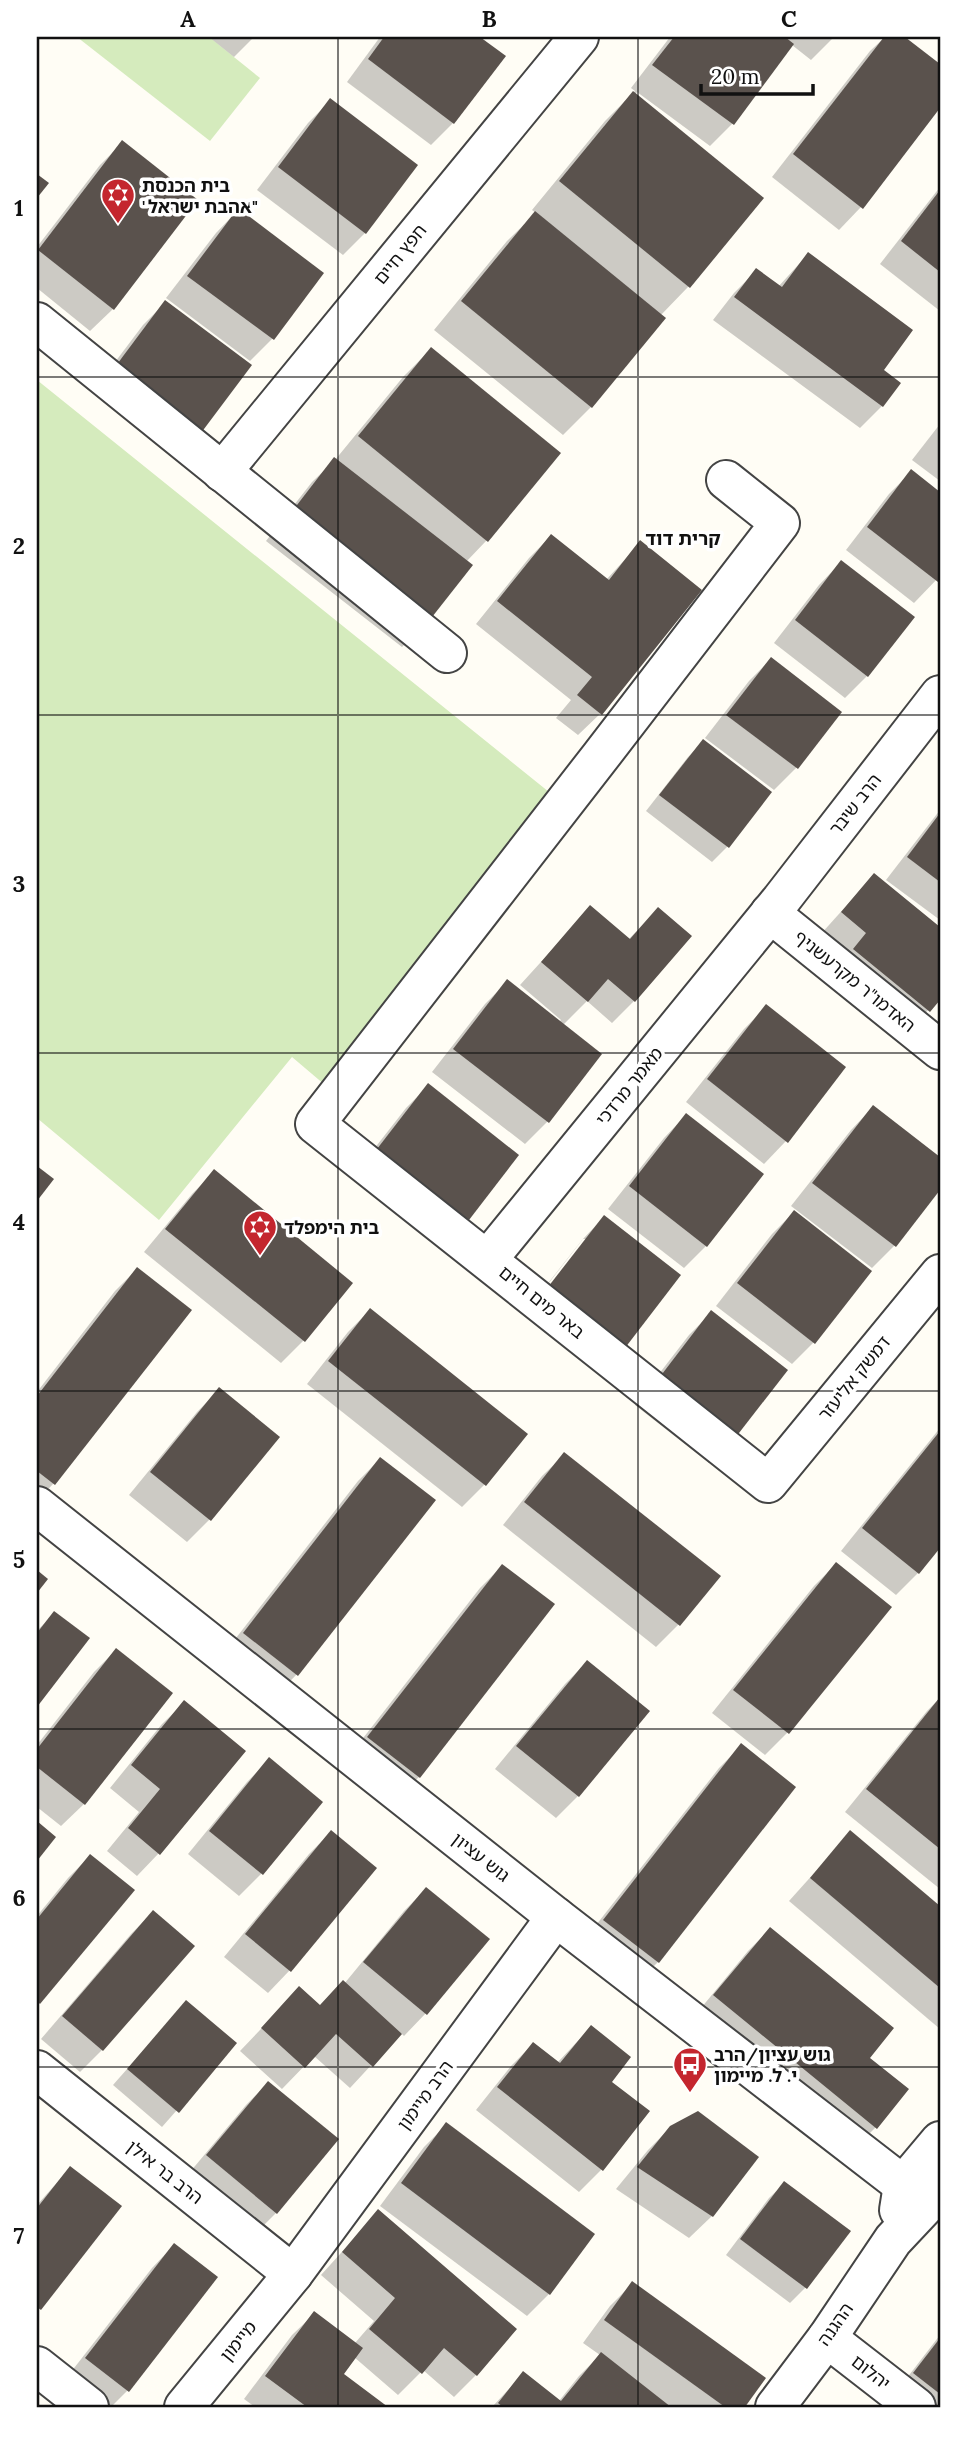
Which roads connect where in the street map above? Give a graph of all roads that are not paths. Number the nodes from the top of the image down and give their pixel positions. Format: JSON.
{"nodes":[{"id":1,"x":579,"y":37,"type":"edge"},
{"id":2,"x":37,"y":322,"type":"edge"},
{"id":3,"x":222,"y":472,"type":"junction"},
{"id":4,"x":726,"y":480,"type":"dead end"},
{"id":5,"x":447,"y":653,"type":"dead end"},
{"id":6,"x":940,"y":695,"type":"edge"},
{"id":7,"x":770,"y":913,"type":"junction"},
{"id":8,"x":940,"y":1050,"type":"edge"},
{"id":9,"x":488,"y":1259,"type":"junction"},
{"id":10,"x":940,"y":1274,"type":"edge"},
{"id":11,"x":768,"y":1483,"type":"joint"},
{"id":12,"x":37,"y":1506,"type":"edge"},
{"id":13,"x":556,"y":1917,"type":"junction"},
{"id":14,"x":37,"y":2070,"type":"edge"},
{"id":15,"x":940,"y":2141,"type":"edge"},
{"id":16,"x":924,"y":2192,"type":"edge"},
{"id":17,"x":293,"y":2274,"type":"junction"},
{"id":18,"x":827,"y":2338,"type":"junction"},
{"id":19,"x":37,"y":2366,"type":"edge"},
{"id":20,"x":89,"y":2407,"type":"edge"},
{"id":21,"x":184,"y":2407,"type":"edge"},
{"id":22,"x":775,"y":2407,"type":"edge"},
{"id":23,"x":916,"y":2407,"type":"edge"}],
"edges":[{"from":1,"to":3,"type":"street","name":"חפץ חיים"},
{"from":2,"to":3,"type":"street"},
{"from":3,"to":5,"type":"street"},
{"from":4,"to":9,"type":"street","name":"באר מים חיים"},
{"from":6,"to":7,"type":"street","name":"הרב שיבר"},
{"from":7,"to":8,"type":"street","name":"האדמו\"ר מקרעשניף"},
{"from":7,"to":9,"type":"street","name":"מאמר מרדכי"},
{"from":9,"to":11,"type":"street","name":"באר מים חיים"},
{"from":10,"to":11,"type":"street","name":"דמשק אליעזר"},
{"from":12,"to":13,"type":"street","name":"גוש עציון"},
{"from":13,"to":16,"type":"street","name":"גוש עציון"},
{"from":13,"to":17,"type":"street","name":"הרב מיימון"},
{"from":14,"to":17,"type":"street","name":"הרב בר אילן"},
{"from":15,"to":16,"type":"street","name":"ההגנה"},
{"from":16,"to":18,"type":"street","name":"ההגנה"},
{"from":17,"to":21,"type":"street","name":"מיימון"},
{"from":18,"to":22,"type":"street","name":"ההגנה"},
{"from":18,"to":23,"type":"street","name":"יהלום"},
{"from":19,"to":20,"type":"street"}]}
